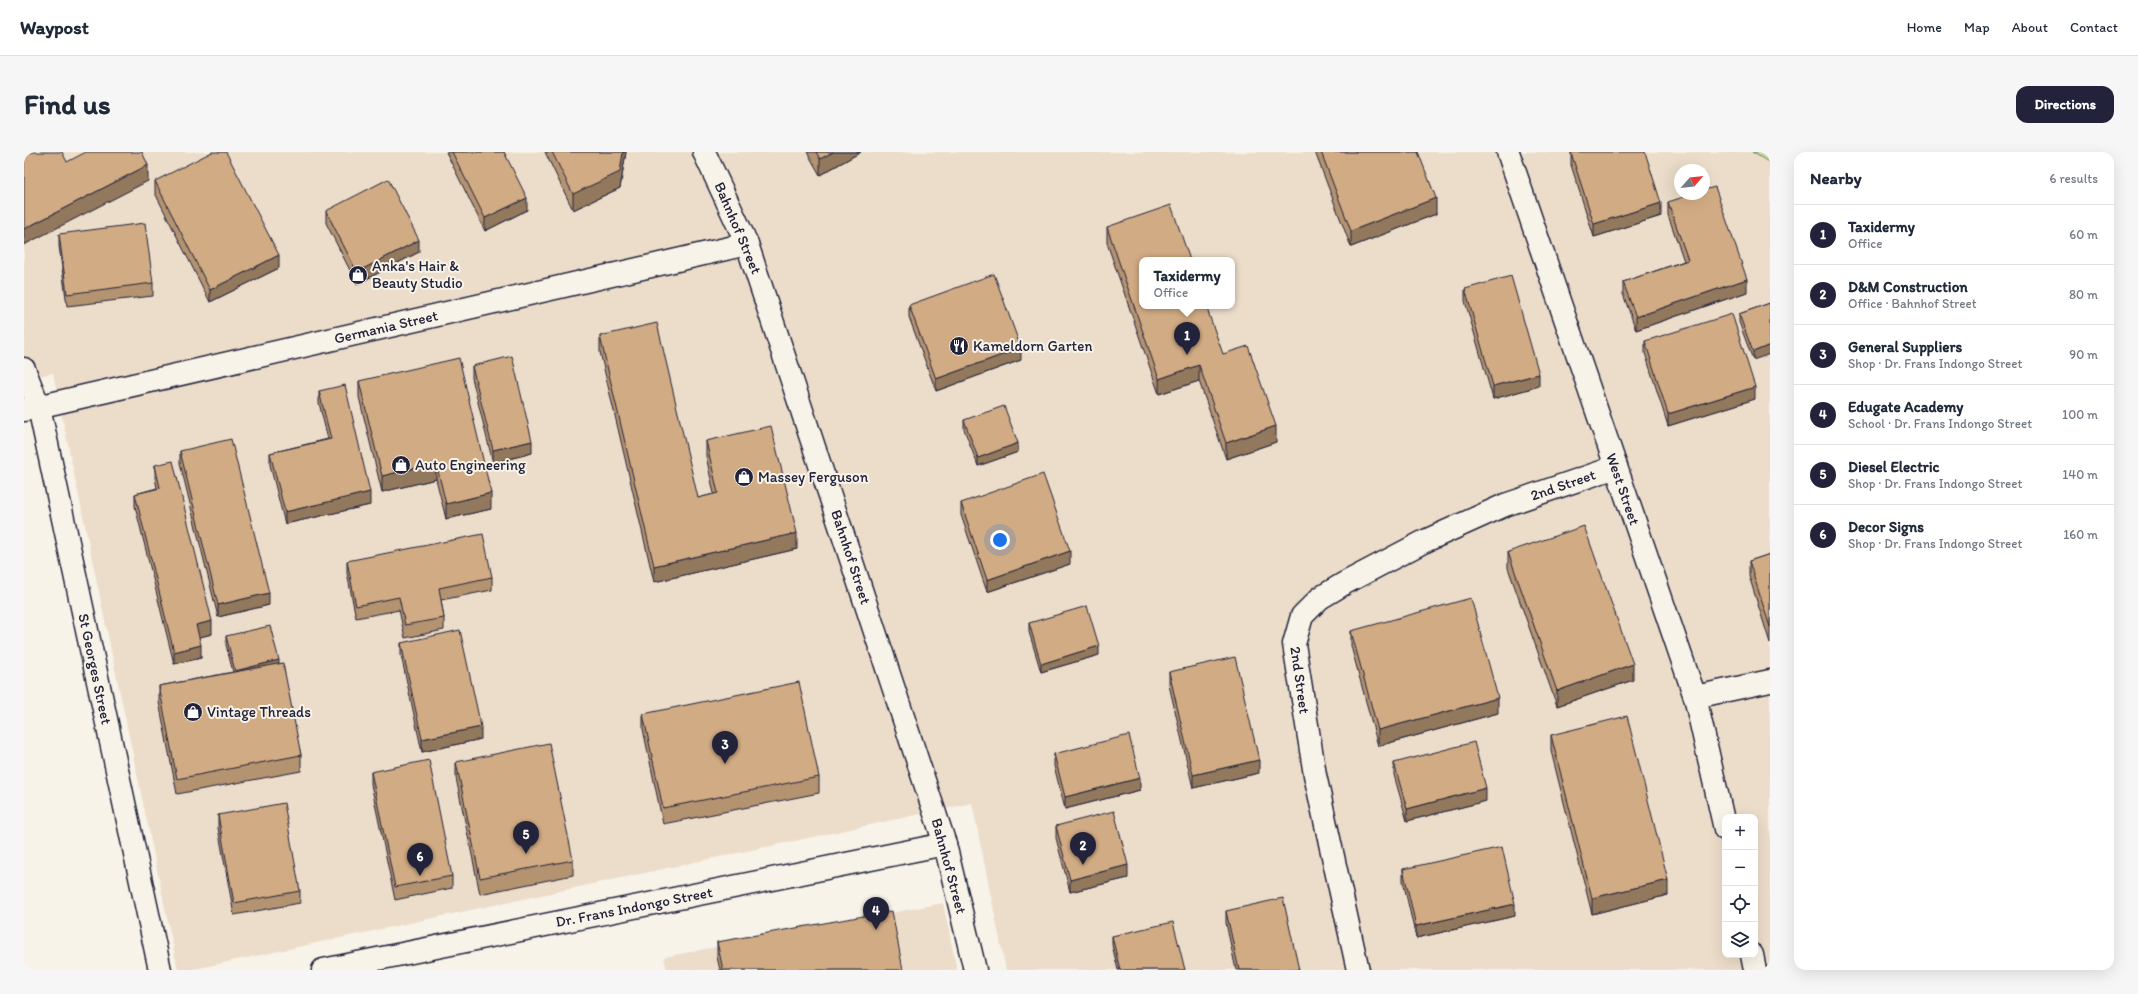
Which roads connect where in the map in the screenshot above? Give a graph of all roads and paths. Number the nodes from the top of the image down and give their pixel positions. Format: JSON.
{"nodes":[{"id":1,"x":704,"y":152,"type":"edge"},
{"id":2,"x":1508,"y":152,"type":"edge"},
{"id":3,"x":748,"y":244,"type":"junction"},
{"id":4,"x":24,"y":369,"type":"edge"},
{"id":5,"x":31,"y":408,"type":"edge"},
{"id":6,"x":1616,"y":468,"type":"junction"},
{"id":7,"x":1770,"y":681,"type":"edge"},
{"id":8,"x":1695,"y":697,"type":"junction"},
{"id":9,"x":1722,"y":816,"type":"edge"},
{"id":10,"x":945,"y":844,"type":"junction"},
{"id":11,"x":1753,"y":958,"type":"edge"},
{"id":12,"x":160,"y":970,"type":"edge"},
{"id":13,"x":323,"y":970,"type":"edge"},
{"id":14,"x":975,"y":970,"type":"edge"},
{"id":15,"x":1358,"y":970,"type":"edge"},
{"id":16,"x":1755,"y":970,"type":"edge"}],
"edges":[{"from":1,"to":3,"type":"street","name":"Bahnhof Street"},
{"from":2,"to":6,"type":"street","name":"West Street"},
{"from":3,"to":5,"type":"street","name":"Germania Street"},
{"from":3,"to":10,"type":"street","name":"Bahnhof Street"},
{"from":4,"to":5,"type":"street","name":"St Georges Street"},
{"from":5,"to":12,"type":"street","name":"St Georges Street"},
{"from":6,"to":8,"type":"street","name":"West Street"},
{"from":6,"to":15,"type":"street","name":"2nd Street"},
{"from":7,"to":8,"type":"street"},
{"from":8,"to":9,"type":"street","name":"West Street"},
{"from":10,"to":13,"type":"street","name":"Dr. Frans Indongo Street"},
{"from":10,"to":14,"type":"street","name":"Bahnhof Street"},
{"from":11,"to":16,"type":"street"}]}
